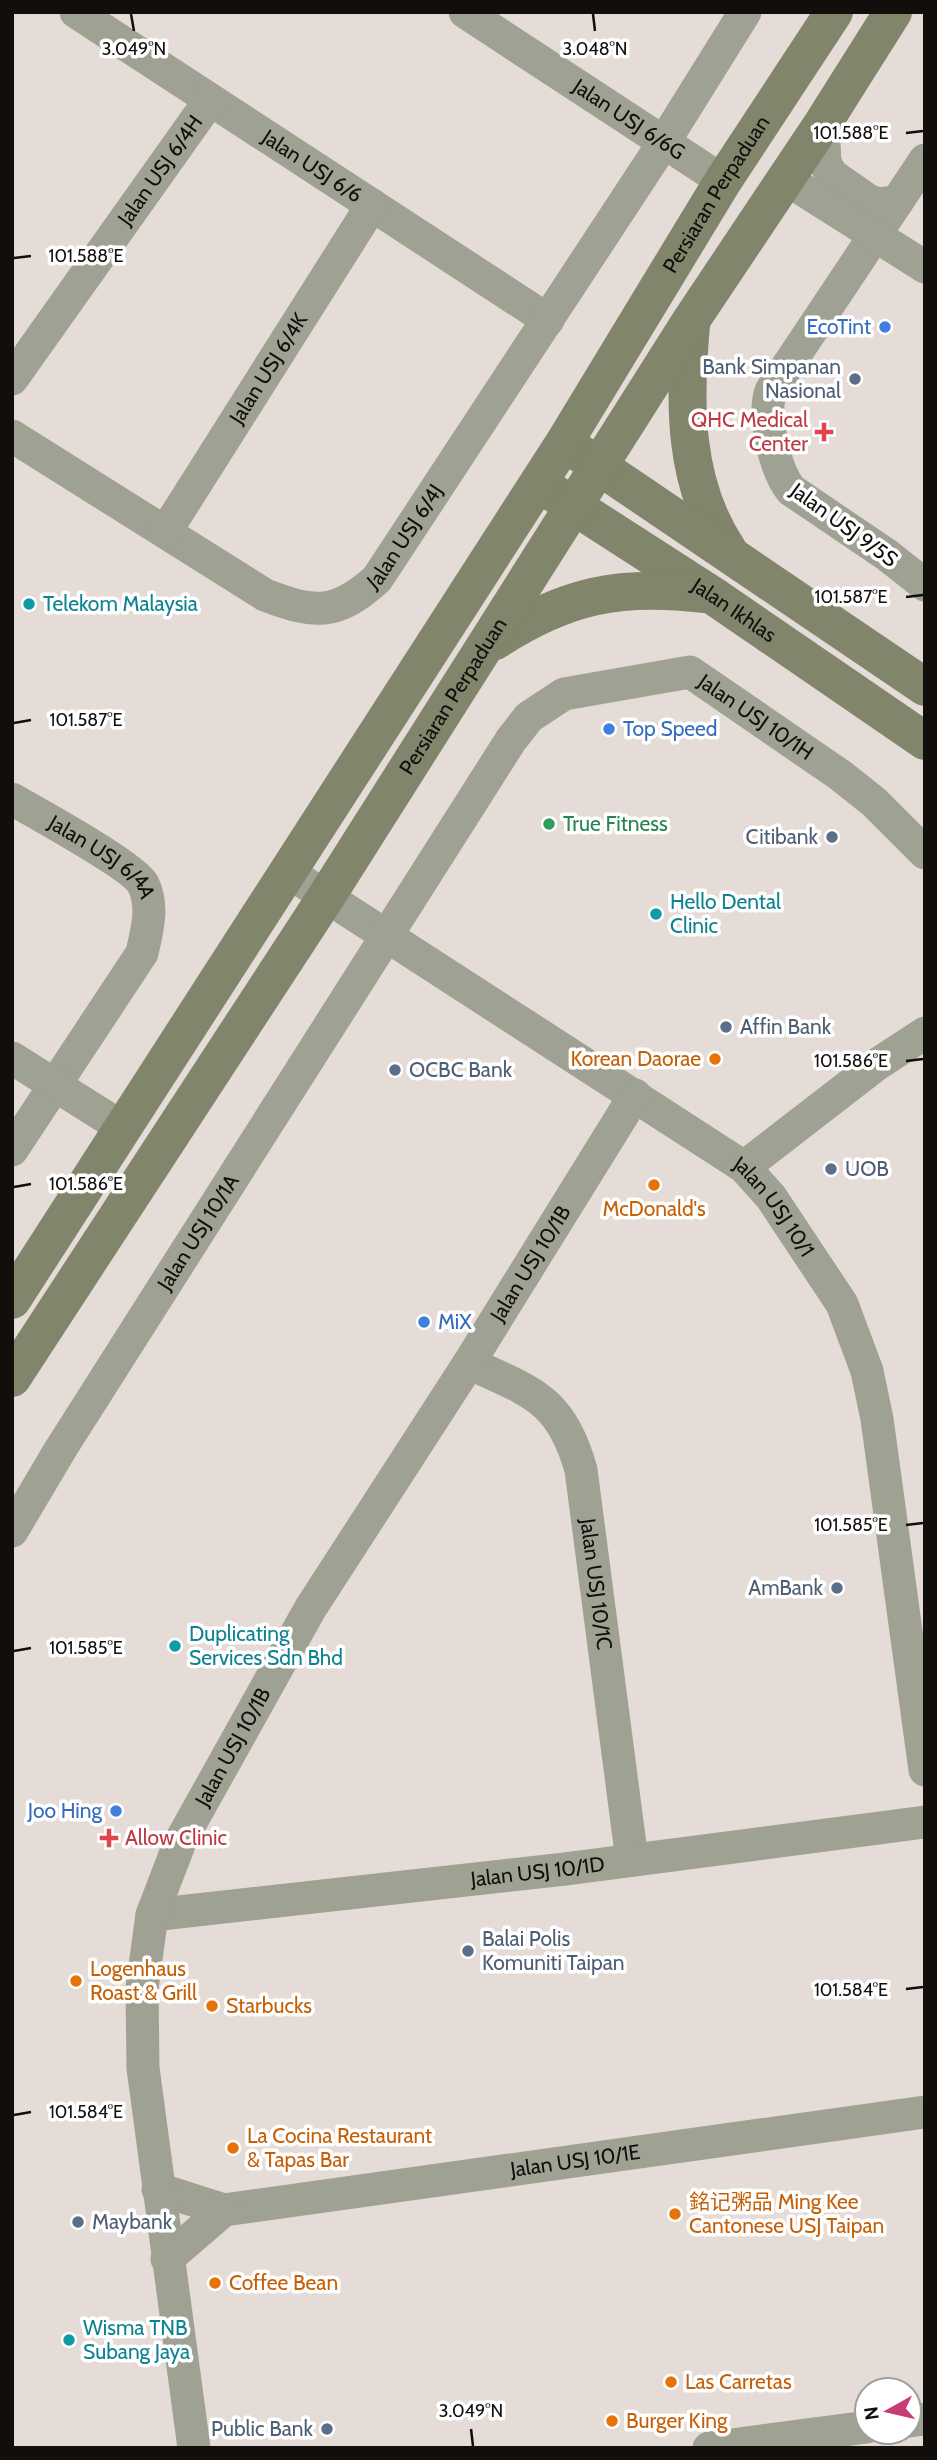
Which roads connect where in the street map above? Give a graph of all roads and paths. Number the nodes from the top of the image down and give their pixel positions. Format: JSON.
{"nodes":[{"id":1,"x":76,"y":12,"type":"edge"},
{"id":2,"x":745,"y":12,"type":"edge"},
{"id":3,"x":834,"y":12,"type":"edge"},
{"id":4,"x":893,"y":12,"type":"edge"},
{"id":5,"x":486,"y":18,"type":"edge"},
{"id":6,"x":211,"y":100,"type":"junction"},
{"id":7,"x":823,"y":123,"type":"junction"},
{"id":8,"x":664,"y":142,"type":"junction"},
{"id":9,"x":925,"y":160,"type":"edge"},
{"id":10,"x":786,"y":179,"type":"junction"},
{"id":11,"x":723,"y":181,"type":"junction"},
{"id":12,"x":897,"y":202,"type":"junction"},
{"id":13,"x":373,"y":205,"type":"junction"},
{"id":14,"x":874,"y":236,"type":"junction"},
{"id":15,"x":925,"y":267,"type":"edge"},
{"id":16,"x":692,"y":319,"type":"junction"},
{"id":17,"x":548,"y":320,"type":"junction"},
{"id":18,"x":12,"y":379,"type":"edge"},
{"id":19,"x":12,"y":436,"type":"edge"},
{"id":20,"x":564,"y":443,"type":"junction"},
{"id":21,"x":599,"y":465,"type":"junction"},
{"id":22,"x":538,"y":484,"type":"junction"},
{"id":23,"x":575,"y":507,"type":"junction"},
{"id":24,"x":166,"y":531,"type":"junction"},
{"id":25,"x":732,"y":557,"type":"junction"},
{"id":26,"x":925,"y":585,"type":"edge"},
{"id":27,"x":712,"y":595,"type":"junction"},
{"id":28,"x":484,"y":648,"type":"junction"},
{"id":29,"x":925,"y":687,"type":"edge"},
{"id":30,"x":925,"y":741,"type":"edge"},
{"id":31,"x":12,"y":799,"type":"edge"},
{"id":32,"x":925,"y":853,"type":"edge"},
{"id":33,"x":288,"y":872,"type":"junction"},
{"id":34,"x":326,"y":897,"type":"junction"},
{"id":35,"x":386,"y":934,"type":"junction"},
{"id":36,"x":925,"y":1034,"type":"edge"},
{"id":37,"x":12,"y":1058,"type":"edge"},
{"id":38,"x":54,"y":1084,"type":"junction"},
{"id":39,"x":635,"y":1095,"type":"junction"},
{"id":40,"x":123,"y":1128,"type":"junction"},
{"id":41,"x":12,"y":1150,"type":"edge"},
{"id":42,"x":744,"y":1167,"type":"junction"},
{"id":43,"x":12,"y":1300,"type":"edge"},
{"id":44,"x":469,"y":1363,"type":"junction"},
{"id":45,"x":12,"y":1378,"type":"edge"},
{"id":46,"x":12,"y":1531,"type":"edge"},
{"id":47,"x":925,"y":1770,"type":"edge"},
{"id":48,"x":925,"y":1822,"type":"edge"},
{"id":49,"x":632,"y":1860,"type":"junction"},
{"id":50,"x":152,"y":1915,"type":"junction"},
{"id":51,"x":925,"y":2112,"type":"edge"},
{"id":52,"x":158,"y":2189,"type":"junction"},
{"id":53,"x":224,"y":2210,"type":"junction"},
{"id":54,"x":167,"y":2259,"type":"junction"},
{"id":55,"x":853,"y":2429,"type":"edge"},
{"id":56,"x":194,"y":2448,"type":"edge"},
{"id":57,"x":709,"y":2448,"type":"edge"}],
"edges":[{"from":1,"to":6,"type":"street","name":"Jalan USJ 6/6"},
{"from":2,"to":8,"type":"street","name":"Jalan USJ 6/4J"},
{"from":3,"to":11,"type":"main road","name":"Persiaran Perpaduan"},
{"from":4,"to":7,"type":"main road","name":"Persiaran Perpaduan"},
{"from":5,"to":8,"type":"street","name":"Jalan USJ 6/6G"},
{"from":6,"to":13,"type":"street","name":"Jalan USJ 6/6"},
{"from":6,"to":18,"type":"street","name":"Jalan USJ 6/4H"},
{"from":7,"to":10,"type":"main road","name":"Persiaran Perpaduan"},
{"from":7,"to":12,"type":"street"},
{"from":8,"to":11,"type":"street","name":"Jalan USJ 6/6G"},
{"from":8,"to":17,"type":"street","name":"Jalan USJ 6/4J"},
{"from":9,"to":12,"type":"street","name":"Jalan USJ 9/5S"},
{"from":10,"to":14,"type":"street"},
{"from":10,"to":16,"type":"main road","name":"Persiaran Perpaduan"},
{"from":11,"to":20,"type":"main road","name":"Persiaran Perpaduan"},
{"from":12,"to":14,"type":"street","name":"Jalan USJ 9/5S"},
{"from":13,"to":17,"type":"street","name":"Jalan USJ 6/6"},
{"from":13,"to":24,"type":"street","name":"Jalan USJ 6/4K"},
{"from":14,"to":15,"type":"street"},
{"from":14,"to":26,"type":"street","name":"Jalan USJ 9/5S"},
{"from":16,"to":21,"type":"main road","name":"Persiaran Perpaduan"},
{"from":16,"to":25,"type":"main road"},
{"from":17,"to":24,"type":"street","name":"Jalan USJ 6/4J"},
{"from":19,"to":24,"type":"street","name":"Jalan USJ 6/4J"},
{"from":20,"to":21,"type":"main road","name":"Jalan Ikhlas"},
{"from":20,"to":22,"type":"main road","name":"Persiaran Perpaduan"},
{"from":21,"to":23,"type":"main road","name":"Persiaran Perpaduan"},
{"from":21,"to":25,"type":"main road","name":"Jalan Ikhlas"},
{"from":22,"to":23,"type":"main road","name":"Jalan Ikhlas"},
{"from":22,"to":33,"type":"main road","name":"Persiaran Perpaduan"},
{"from":23,"to":27,"type":"main road","name":"Jalan Ikhlas"},
{"from":23,"to":28,"type":"main road","name":"Persiaran Perpaduan"},
{"from":25,"to":29,"type":"main road","name":"Jalan Ikhlas"},
{"from":27,"to":28,"type":"main road"},
{"from":27,"to":30,"type":"main road","name":"Jalan Ikhlas"},
{"from":28,"to":34,"type":"main road","name":"Persiaran Perpaduan"},
{"from":31,"to":38,"type":"street","name":"Jalan USJ 6/4A"},
{"from":32,"to":35,"type":"street","name":"Jalan USJ 10/1H"},
{"from":33,"to":34,"type":"street","name":"Jalan USJ 10/1"},
{"from":33,"to":40,"type":"main road","name":"Persiaran Perpaduan"},
{"from":34,"to":35,"type":"street","name":"Jalan USJ 10/1"},
{"from":34,"to":45,"type":"main road","name":"Persiaran Perpaduan"},
{"from":35,"to":39,"type":"street","name":"Jalan USJ 10/1"},
{"from":35,"to":46,"type":"street","name":"Jalan USJ 10/1A"},
{"from":36,"to":42,"type":"street"},
{"from":37,"to":38,"type":"street"},
{"from":38,"to":40,"type":"street"},
{"from":38,"to":41,"type":"street","name":"Jalan USJ 6/4A"},
{"from":39,"to":42,"type":"street","name":"Jalan USJ 10/1"},
{"from":39,"to":44,"type":"street","name":"Jalan USJ 10/1B"},
{"from":40,"to":43,"type":"main road","name":"Persiaran Perpaduan"},
{"from":42,"to":47,"type":"street","name":"Jalan USJ 10/1"},
{"from":44,"to":49,"type":"street","name":"Jalan USJ 10/1C"},
{"from":44,"to":50,"type":"street","name":"Jalan USJ 10/1B"},
{"from":48,"to":49,"type":"street","name":"Jalan USJ 10/1D"},
{"from":49,"to":50,"type":"street","name":"Jalan USJ 10/1D"},
{"from":50,"to":52,"type":"street","name":"Jalan USJ 10/1B"},
{"from":51,"to":53,"type":"street","name":"Jalan USJ 10/1E"},
{"from":52,"to":53,"type":"street","name":"Jalan USJ 10/1E"},
{"from":52,"to":54,"type":"street","name":"Jalan USJ 10/1B"},
{"from":53,"to":54,"type":"street"},
{"from":54,"to":56,"type":"street","name":"Jalan USJ 10/1B"},
{"from":55,"to":57,"type":"street"}]}
